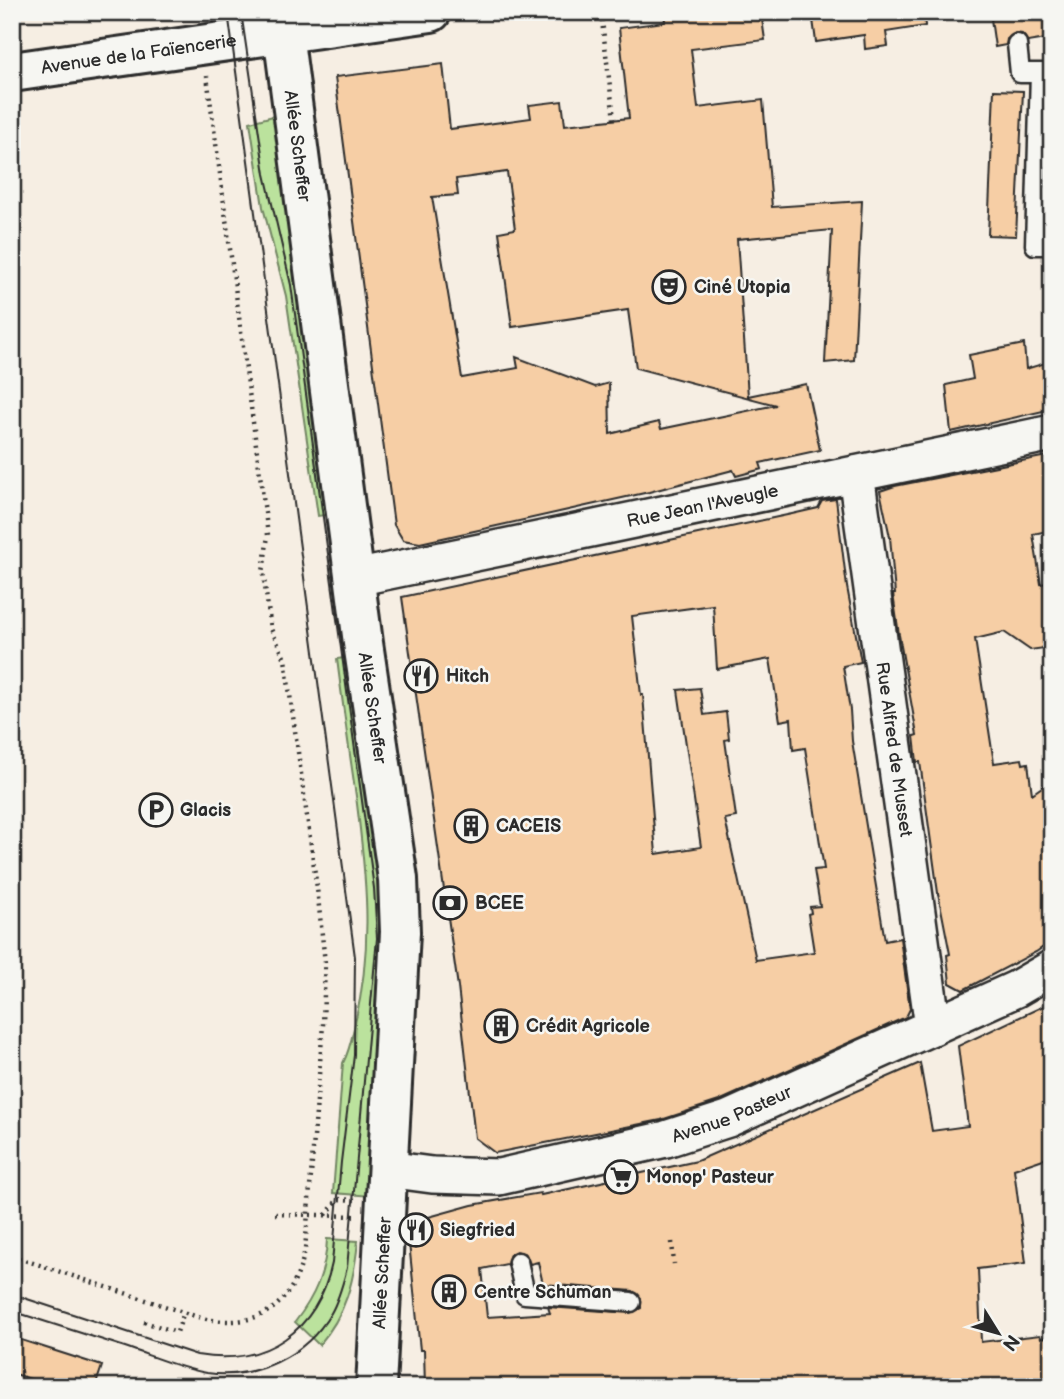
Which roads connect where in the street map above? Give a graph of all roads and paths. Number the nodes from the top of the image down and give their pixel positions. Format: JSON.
{"nodes":[{"id":1,"x":431,"y":12,"type":"edge"},
{"id":2,"x":601,"y":13,"type":"edge"},
{"id":3,"x":238,"y":26,"type":"edge"},
{"id":4,"x":283,"y":33,"type":"junction"},
{"id":5,"x":1017,"y":44,"type":"dead end"},
{"id":6,"x":12,"y":72,"type":"edge"},
{"id":7,"x":1046,"y":73,"type":"edge"},
{"id":8,"x":212,"y":116,"type":"dead end"},
{"id":9,"x":614,"y":120,"type":"dead end"},
{"id":10,"x":1052,"y":245,"type":"edge"},
{"id":11,"x":1052,"y":433,"type":"edge"},
{"id":12,"x":856,"y":474,"type":"junction"},
{"id":13,"x":355,"y":579,"type":"junction"},
{"id":14,"x":1052,"y":968,"type":"edge"},
{"id":15,"x":933,"y":1027,"type":"junction"},
{"id":16,"x":387,"y":1169,"type":"junction"},
{"id":17,"x":275,"y":1214,"type":"dead end"},
{"id":18,"x":307,"y":1215,"type":"junction"},
{"id":19,"x":326,"y":1215,"type":"dead end"},
{"id":20,"x":672,"y":1242,"type":"dead end"},
{"id":21,"x":12,"y":1256,"type":"edge"},
{"id":22,"x":518,"y":1262,"type":"dead end"},
{"id":23,"x":674,"y":1265,"type":"dead end"},
{"id":24,"x":631,"y":1301,"type":"dead end"},
{"id":25,"x":184,"y":1312,"type":"junction"},
{"id":26,"x":144,"y":1322,"type":"dead end"},
{"id":27,"x":162,"y":1376,"type":"dead end"},
{"id":28,"x":159,"y":1387,"type":"edge"},
{"id":29,"x":376,"y":1387,"type":"edge"}],
"edges":[{"from":1,"to":4,"type":"street","name":"Avenue de la Faïencerie"},
{"from":2,"to":9,"type":"path"},
{"from":3,"to":4,"type":"street","name":"Avenue de la Faïencerie"},
{"from":3,"to":6,"type":"street","name":"Avenue de la Faïencerie"},
{"from":4,"to":13,"type":"street","name":"Allée Scheffer"},
{"from":5,"to":7,"type":"lane"},
{"from":7,"to":10,"type":"lane"},
{"from":8,"to":18,"type":"path"},
{"from":11,"to":12,"type":"street","name":"Rue Jean l'Aveugle"},
{"from":12,"to":13,"type":"street","name":"Rue Jean l'Aveugle"},
{"from":12,"to":15,"type":"street","name":"Rue Alfred de Musset"},
{"from":13,"to":16,"type":"street","name":"Allée Scheffer"},
{"from":14,"to":15,"type":"street","name":"Avenue Pasteur"},
{"from":15,"to":16,"type":"street","name":"Avenue Pasteur"},
{"from":16,"to":29,"type":"street","name":"Allée Scheffer"},
{"from":17,"to":18,"type":"path"},
{"from":18,"to":19,"type":"path"},
{"from":18,"to":25,"type":"path"},
{"from":20,"to":23,"type":"path"},
{"from":21,"to":25,"type":"path"},
{"from":22,"to":24,"type":"lane"},
{"from":25,"to":26,"type":"path"},
{"from":27,"to":28,"type":"path"}]}
